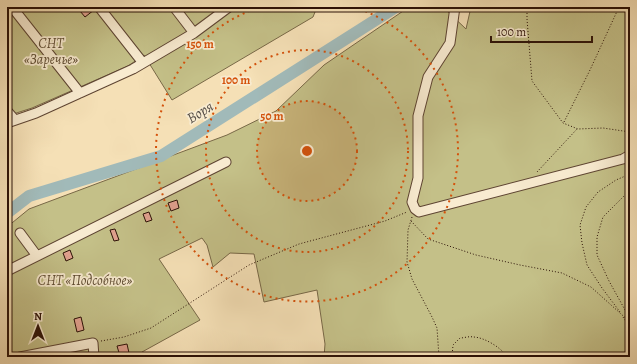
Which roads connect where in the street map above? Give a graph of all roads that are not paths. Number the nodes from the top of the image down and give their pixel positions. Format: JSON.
{"nodes":[{"id":1,"x":12,"y":7,"type":"edge"},
{"id":2,"x":99,"y":7,"type":"edge"},
{"id":3,"x":174,"y":7,"type":"edge"},
{"id":4,"x":229,"y":7,"type":"edge"},
{"id":5,"x":455,"y":7,"type":"edge"},
{"id":6,"x":194,"y":33,"type":"junction"},
{"id":7,"x":143,"y":63,"type":"junction"},
{"id":8,"x":80,"y":93,"type":"junction"},
{"id":9,"x":7,"y":111,"type":"edge"},
{"id":10,"x":11,"y":122,"type":"edge"},
{"id":11,"x":630,"y":155,"type":"edge"},
{"id":12,"x":226,"y":162,"type":"dead end"},
{"id":13,"x":20,"y":233,"type":"dead end"},
{"id":14,"x":38,"y":256,"type":"junction"},
{"id":15,"x":7,"y":271,"type":"edge"},
{"id":16,"x":20,"y":357,"type":"edge"},
{"id":17,"x":94,"y":357,"type":"edge"}],
"edges":[{"from":1,"to":8,"type":"street"},
{"from":2,"to":7,"type":"street"},
{"from":3,"to":6,"type":"street"},
{"from":4,"to":6,"type":"street"},
{"from":5,"to":11,"type":"street"},
{"from":6,"to":7,"type":"street"},
{"from":7,"to":8,"type":"street"},
{"from":8,"to":10,"type":"street"},
{"from":9,"to":10,"type":"street"},
{"from":12,"to":14,"type":"street"},
{"from":13,"to":14,"type":"street"},
{"from":14,"to":15,"type":"street"},
{"from":16,"to":17,"type":"street"}]}
